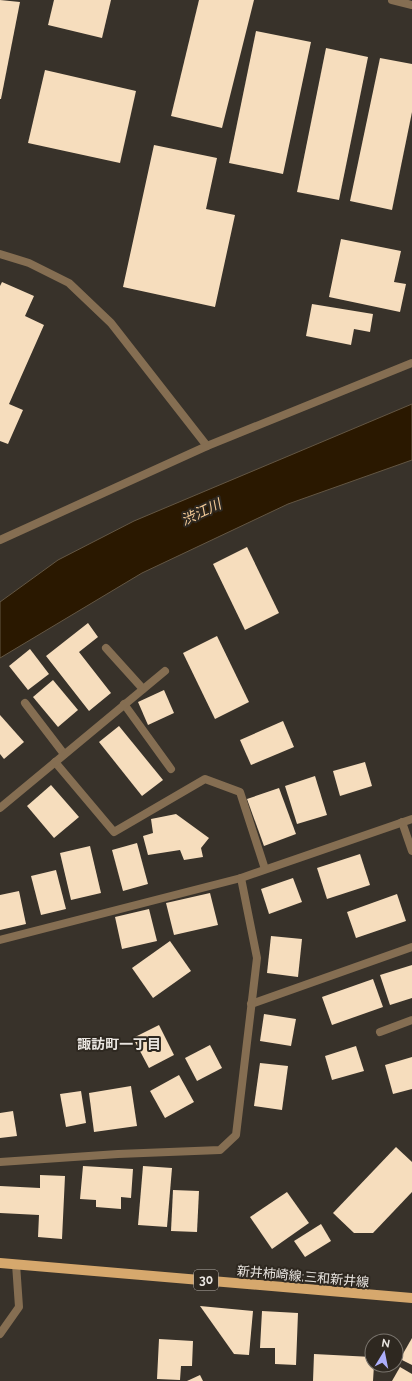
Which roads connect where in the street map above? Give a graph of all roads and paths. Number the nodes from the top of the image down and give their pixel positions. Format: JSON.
{"nodes":[{"id":1,"x":392,"y":0,"type":"edge"},
{"id":2,"x":412,"y":5,"type":"edge"},
{"id":3,"x":0,"y":254,"type":"edge"},
{"id":4,"x":412,"y":363,"type":"edge"},
{"id":5,"x":207,"y":446,"type":"junction"},
{"id":6,"x":0,"y":540,"type":"edge"},
{"id":7,"x":106,"y":648,"type":"dead end"},
{"id":8,"x":165,"y":671,"type":"dead end"},
{"id":9,"x":143,"y":689,"type":"junction"},
{"id":10,"x":25,"y":703,"type":"dead end"},
{"id":11,"x":124,"y":704,"type":"junction"},
{"id":12,"x":64,"y":754,"type":"junction"},
{"id":13,"x":55,"y":762,"type":"junction"},
{"id":14,"x":172,"y":769,"type":"dead end"},
{"id":15,"x":0,"y":808,"type":"edge"},
{"id":16,"x":412,"y":819,"type":"edge"},
{"id":17,"x":402,"y":822,"type":"junction"},
{"id":18,"x":412,"y":850,"type":"edge"},
{"id":19,"x":266,"y":869,"type":"junction"},
{"id":20,"x":241,"y":878,"type":"junction"},
{"id":21,"x":0,"y":940,"type":"edge"},
{"id":22,"x":412,"y":947,"type":"edge"},
{"id":23,"x":251,"y":1004,"type":"junction"},
{"id":24,"x":412,"y":1020,"type":"edge"},
{"id":25,"x":380,"y":1032,"type":"dead end"},
{"id":26,"x":0,"y":1162,"type":"edge"},
{"id":27,"x":0,"y":1262,"type":"edge"},
{"id":28,"x":16,"y":1264,"type":"junction"},
{"id":29,"x":412,"y":1298,"type":"edge"},
{"id":30,"x":0,"y":1334,"type":"edge"}],
"edges":[{"from":1,"to":2,"type":"street"},
{"from":3,"to":5,"type":"street"},
{"from":4,"to":5,"type":"street"},
{"from":5,"to":6,"type":"street"},
{"from":7,"to":9,"type":"street"},
{"from":8,"to":9,"type":"street"},
{"from":9,"to":11,"type":"street"},
{"from":10,"to":12,"type":"street"},
{"from":11,"to":12,"type":"street"},
{"from":11,"to":14,"type":"street"},
{"from":12,"to":13,"type":"street"},
{"from":13,"to":15,"type":"street"},
{"from":13,"to":19,"type":"street"},
{"from":16,"to":17,"type":"street"},
{"from":17,"to":18,"type":"street"},
{"from":17,"to":19,"type":"street"},
{"from":19,"to":20,"type":"street"},
{"from":20,"to":21,"type":"street"},
{"from":20,"to":23,"type":"street"},
{"from":22,"to":23,"type":"street"},
{"from":23,"to":26,"type":"street"},
{"from":24,"to":25,"type":"street"},
{"from":27,"to":28,"type":"main road","name":"新井柿崎線;三和新井線","number":"30"},
{"from":28,"to":29,"type":"main road","name":"新井柿崎線;三和新井線","number":"30"},
{"from":28,"to":30,"type":"street"}]}
